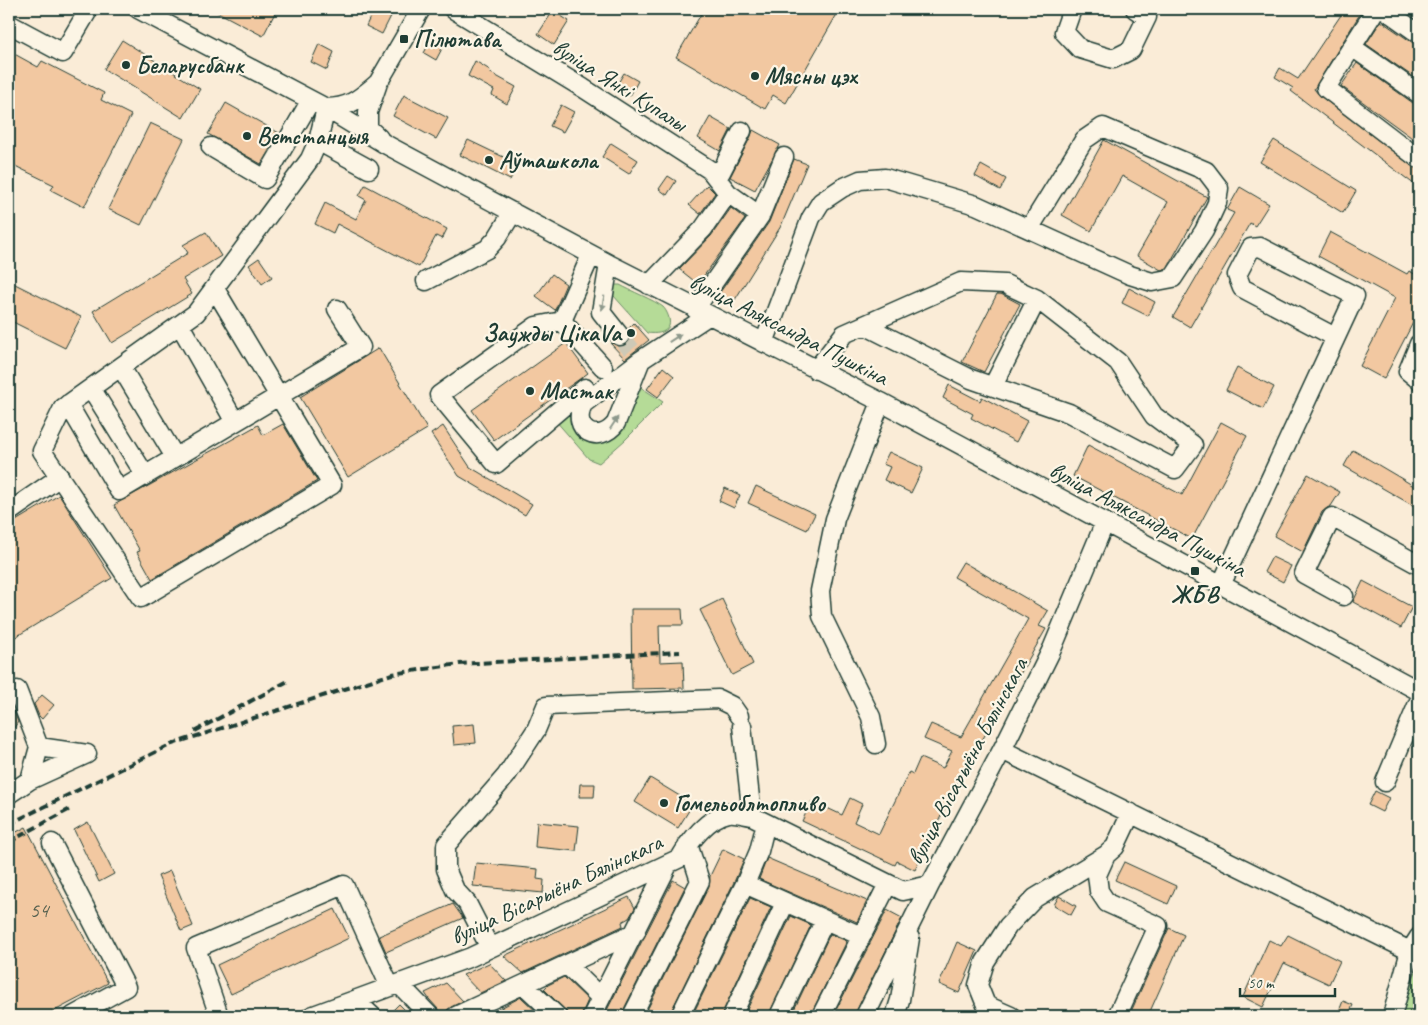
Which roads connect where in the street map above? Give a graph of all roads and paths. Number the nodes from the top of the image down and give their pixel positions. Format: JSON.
{"nodes":[{"id":1,"x":89,"y":9,"type":"edge"},
{"id":2,"x":138,"y":9,"type":"edge"},
{"id":3,"x":421,"y":9,"type":"edge"},
{"id":4,"x":453,"y":9,"type":"edge"},
{"id":5,"x":1072,"y":9,"type":"edge"},
{"id":6,"x":1376,"y":9,"type":"edge"},
{"id":7,"x":1384,"y":9,"type":"edge"},
{"id":8,"x":1145,"y":12,"type":"edge"},
{"id":9,"x":9,"y":24,"type":"edge"},
{"id":10,"x":1419,"y":34,"type":"edge"},
{"id":11,"x":1352,"y":47,"type":"junction"},
{"id":12,"x":378,"y":83,"type":"junction"},
{"id":13,"x":1419,"y":94,"type":"edge"},
{"id":14,"x":318,"y":104,"type":"junction"},
{"id":15,"x":742,"y":131,"type":"dead end"},
{"id":16,"x":318,"y":141,"type":"junction"},
{"id":17,"x":384,"y":144,"type":"junction"},
{"id":18,"x":212,"y":147,"type":"dead end"},
{"id":19,"x":784,"y":157,"type":"dead end"},
{"id":20,"x":1419,"y":159,"type":"edge"},
{"id":21,"x":369,"y":169,"type":"dead end"},
{"id":22,"x":710,"y":170,"type":"junction"},
{"id":23,"x":728,"y":193,"type":"junction"},
{"id":24,"x":513,"y":212,"type":"junction"},
{"id":25,"x":760,"y":216,"type":"junction"},
{"id":26,"x":1029,"y":229,"type":"junction"},
{"id":27,"x":591,"y":255,"type":"junction"},
{"id":28,"x":610,"y":264,"type":"junction"},
{"id":29,"x":426,"y":282,"type":"dead end"},
{"id":30,"x":649,"y":285,"type":"junction"},
{"id":31,"x":215,"y":289,"type":"junction"},
{"id":32,"x":1037,"y":299,"type":"junction"},
{"id":33,"x":337,"y":309,"type":"dead end"},
{"id":34,"x":702,"y":312,"type":"junction"},
{"id":35,"x":562,"y":321,"type":"junction"},
{"id":36,"x":180,"y":325,"type":"junction"},
{"id":37,"x":864,"y":325,"type":"junction"},
{"id":38,"x":620,"y":336,"type":"tunnel mouth"},
{"id":39,"x":1335,"y":337,"type":"junction"},
{"id":40,"x":764,"y":343,"type":"junction"},
{"id":41,"x":1419,"y":344,"type":"edge"},
{"id":42,"x":637,"y":357,"type":"dead end"},
{"id":43,"x":121,"y":366,"type":"junction"},
{"id":44,"x":603,"y":367,"type":"dead end"},
{"id":45,"x":816,"y":370,"type":"junction"},
{"id":46,"x":1419,"y":380,"type":"edge"},
{"id":47,"x":993,"y":386,"type":"junction"},
{"id":48,"x":92,"y":388,"type":"junction"},
{"id":49,"x":585,"y":388,"type":"dead end"},
{"id":50,"x":279,"y":396,"type":"junction"},
{"id":51,"x":881,"y":402,"type":"junction"},
{"id":52,"x":68,"y":404,"type":"junction"},
{"id":53,"x":235,"y":422,"type":"junction"},
{"id":54,"x":175,"y":458,"type":"junction"},
{"id":55,"x":145,"y":475,"type":"junction"},
{"id":56,"x":60,"y":477,"type":"junction"},
{"id":57,"x":9,"y":512,"type":"edge"},
{"id":58,"x":1106,"y":522,"type":"junction"},
{"id":59,"x":1419,"y":565,"type":"edge"},
{"id":60,"x":1221,"y":585,"type":"junction"},
{"id":61,"x":1344,"y":596,"type":"dead end"},
{"id":62,"x":17,"y":690,"type":"dead end"},
{"id":63,"x":1419,"y":691,"type":"edge"},
{"id":64,"x":1419,"y":701,"type":"edge"},
{"id":65,"x":876,"y":744,"type":"dead end"},
{"id":66,"x":40,"y":747,"type":"junction"},
{"id":67,"x":1002,"y":750,"type":"junction"},
{"id":68,"x":30,"y":780,"type":"junction"},
{"id":69,"x":1385,"y":782,"type":"dead end"},
{"id":70,"x":9,"y":794,"type":"edge"},
{"id":71,"x":1130,"y":813,"type":"junction"},
{"id":72,"x":759,"y":819,"type":"junction"},
{"id":73,"x":52,"y":843,"type":"dead end"},
{"id":74,"x":688,"y":844,"type":"junction"},
{"id":75,"x":1106,"y":855,"type":"junction"},
{"id":76,"x":669,"y":863,"type":"junction"},
{"id":77,"x":744,"y":884,"type":"junction"},
{"id":78,"x":888,"y":884,"type":"junction"},
{"id":79,"x":930,"y":885,"type":"junction"},
{"id":80,"x":785,"y":902,"type":"junction"},
{"id":81,"x":825,"y":920,"type":"junction"},
{"id":82,"x":913,"y":920,"type":"junction"},
{"id":83,"x":636,"y":932,"type":"junction"},
{"id":84,"x":861,"y":936,"type":"junction"},
{"id":85,"x":1414,"y":944,"type":"edge"},
{"id":86,"x":490,"y":948,"type":"junction"},
{"id":87,"x":567,"y":964,"type":"junction"},
{"id":88,"x":394,"y":985,"type":"junction"},
{"id":89,"x":524,"y":985,"type":"junction"},
{"id":90,"x":601,"y":998,"type":"junction"},
{"id":91,"x":356,"y":1000,"type":"junction"},
{"id":92,"x":98,"y":1010,"type":"edge"},
{"id":93,"x":487,"y":1010,"type":"edge"},
{"id":94,"x":73,"y":1016,"type":"edge"},
{"id":95,"x":219,"y":1016,"type":"edge"},
{"id":96,"x":311,"y":1016,"type":"edge"},
{"id":97,"x":372,"y":1016,"type":"edge"},
{"id":98,"x":430,"y":1016,"type":"edge"},
{"id":99,"x":456,"y":1016,"type":"edge"},
{"id":100,"x":557,"y":1016,"type":"edge"},
{"id":101,"x":592,"y":1016,"type":"edge"},
{"id":102,"x":632,"y":1016,"type":"edge"},
{"id":103,"x":680,"y":1016,"type":"edge"},
{"id":104,"x":732,"y":1016,"type":"edge"},
{"id":105,"x":778,"y":1016,"type":"edge"},
{"id":106,"x":821,"y":1016,"type":"edge"},
{"id":107,"x":865,"y":1016,"type":"edge"},
{"id":108,"x":895,"y":1016,"type":"edge"},
{"id":109,"x":1011,"y":1016,"type":"edge"},
{"id":110,"x":1117,"y":1016,"type":"edge"},
{"id":111,"x":1392,"y":1016,"type":"edge"}],
"edges":[{"from":1,"to":9,"type":"street"},
{"from":2,"to":14,"type":"street","name":"вуліца Аляксандра Пушкіна"},
{"from":3,"to":12,"type":"street"},
{"from":4,"to":22,"type":"street","name":"вуліца Янкі Купалы"},
{"from":5,"to":8,"type":"street"},
{"from":6,"to":11,"type":"street"},
{"from":7,"to":10,"type":"street"},
{"from":11,"to":13,"type":"street"},
{"from":11,"to":20,"type":"street"},
{"from":12,"to":14,"type":"street"},
{"from":12,"to":17,"type":"street"},
{"from":14,"to":16,"type":"street"},
{"from":14,"to":17,"type":"street","name":"вуліца Аляксандра Пушкіна"},
{"from":14,"to":18,"type":"street"},
{"from":15,"to":22,"type":"street"},
{"from":16,"to":21,"type":"street"},
{"from":16,"to":31,"type":"street"},
{"from":17,"to":24,"type":"street","name":"вуліца Аляксандра Пушкіна"},
{"from":19,"to":25,"type":"street"},
{"from":22,"to":23,"type":"street","name":"вуліца Янкі Купалы"},
{"from":23,"to":25,"type":"street","name":"вуліца Янкі Купалы"},
{"from":23,"to":30,"type":"street"},
{"from":24,"to":27,"type":"street","name":"вуліца Аляксандра Пушкіна"},
{"from":24,"to":29,"type":"street"},
{"from":25,"to":34,"type":"street"},
{"from":26,"to":26,"type":"street"},
{"from":26,"to":40,"type":"street"},
{"from":27,"to":28,"type":"street","name":"вуліца Аляксандра Пушкіна"},
{"from":27,"to":35,"type":"street"},
{"from":28,"to":30,"type":"street","name":"вуліца Аляксандра Пушкіна"},
{"from":28,"to":38,"type":"street","one_way":true},
{"from":30,"to":34,"type":"street","name":"вуліца Аляксандра Пушкіна"},
{"from":31,"to":36,"type":"street"},
{"from":31,"to":50,"type":"street"},
{"from":32,"to":37,"type":"street"},
{"from":32,"to":47,"type":"street"},
{"from":32,"to":47,"type":"street"},
{"from":33,"to":50,"type":"street"},
{"from":34,"to":40,"type":"street","name":"вуліца Аляксандра Пушкіна"},
{"from":42,"to":34,"type":"street","one_way":true},
{"from":35,"to":44,"type":"street"},
{"from":35,"to":49,"type":"street"},
{"from":36,"to":43,"type":"street"},
{"from":36,"to":53,"type":"street"},
{"from":37,"to":45,"type":"street"},
{"from":37,"to":47,"type":"street"},
{"from":39,"to":39,"type":"street"},
{"from":39,"to":60,"type":"street"},
{"from":40,"to":45,"type":"street","name":"вуліца Аляксандра Пушкіна"},
{"from":41,"to":46,"type":"street"},
{"from":43,"to":48,"type":"street"},
{"from":43,"to":54,"type":"street"},
{"from":45,"to":51,"type":"street","name":"вуліца Аляксандра Пушкіна"},
{"from":48,"to":52,"type":"street"},
{"from":48,"to":55,"type":"street"},
{"from":50,"to":53,"type":"street"},
{"from":50,"to":56,"type":"street"},
{"from":51,"to":58,"type":"street","name":"вуліца Аляксандра Пушкіна"},
{"from":51,"to":65,"type":"street"},
{"from":52,"to":55,"type":"street"},
{"from":52,"to":56,"type":"street"},
{"from":53,"to":54,"type":"street"},
{"from":54,"to":55,"type":"street"},
{"from":56,"to":57,"type":"street"},
{"from":58,"to":60,"type":"street","name":"вуліца Аляксандра Пушкіна"},
{"from":58,"to":67,"type":"street","name":"вуліца Вісарыёна Бялінскага"},
{"from":59,"to":61,"type":"street"},
{"from":60,"to":63,"type":"street","name":"вуліца Аляксандра Пушкіна"},
{"from":62,"to":66,"type":"street"},
{"from":64,"to":69,"type":"street"},
{"from":66,"to":68,"type":"street"},
{"from":66,"to":68,"type":"street"},
{"from":67,"to":71,"type":"street"},
{"from":67,"to":79,"type":"street","name":"вуліца Вісарыёна Бялінскага"},
{"from":68,"to":70,"type":"street"},
{"from":71,"to":75,"type":"street"},
{"from":71,"to":85,"type":"street"},
{"from":72,"to":74,"type":"street","name":"вуліца Вісарыёна Бялінскага"},
{"from":72,"to":77,"type":"street"},
{"from":72,"to":78,"type":"street","name":"вуліца Вісарыёна Бялінскага"},
{"from":72,"to":86,"type":"street"},
{"from":73,"to":92,"type":"street"},
{"from":74,"to":76,"type":"street","name":"вуліца Вісарыёна Бялінскага"},
{"from":74,"to":102,"type":"street"},
{"from":75,"to":109,"type":"street"},
{"from":75,"to":110,"type":"street"},
{"from":76,"to":83,"type":"street"},
{"from":76,"to":86,"type":"street","name":"вуліца Вісарыёна Бялінскага"},
{"from":77,"to":80,"type":"street"},
{"from":77,"to":103,"type":"street"},
{"from":78,"to":79,"type":"street","name":"вуліца Вісарыёна Бялінскага"},
{"from":78,"to":84,"type":"street"},
{"from":79,"to":82,"type":"street"},
{"from":80,"to":81,"type":"street"},
{"from":80,"to":104,"type":"street"},
{"from":81,"to":84,"type":"street"},
{"from":81,"to":105,"type":"street"},
{"from":82,"to":107,"type":"street"},
{"from":82,"to":108,"type":"street"},
{"from":83,"to":87,"type":"street"},
{"from":83,"to":90,"type":"street"},
{"from":84,"to":106,"type":"street"},
{"from":85,"to":111,"type":"street"},
{"from":86,"to":88,"type":"street","name":"вуліца Вісарыёна Бялінскага"},
{"from":87,"to":89,"type":"street"},
{"from":87,"to":90,"type":"street"},
{"from":88,"to":91,"type":"street","name":"вуліца Вісарыёна Бялінскага"},
{"from":88,"to":95,"type":"street"},
{"from":88,"to":98,"type":"street"},
{"from":89,"to":93,"type":"street"},
{"from":89,"to":100,"type":"street"},
{"from":90,"to":101,"type":"street"},
{"from":91,"to":96,"type":"street","name":"вуліца Вісарыёна Бялінскага"},
{"from":91,"to":97,"type":"street"},
{"from":92,"to":94,"type":"street"},
{"from":93,"to":99,"type":"street"}]}
